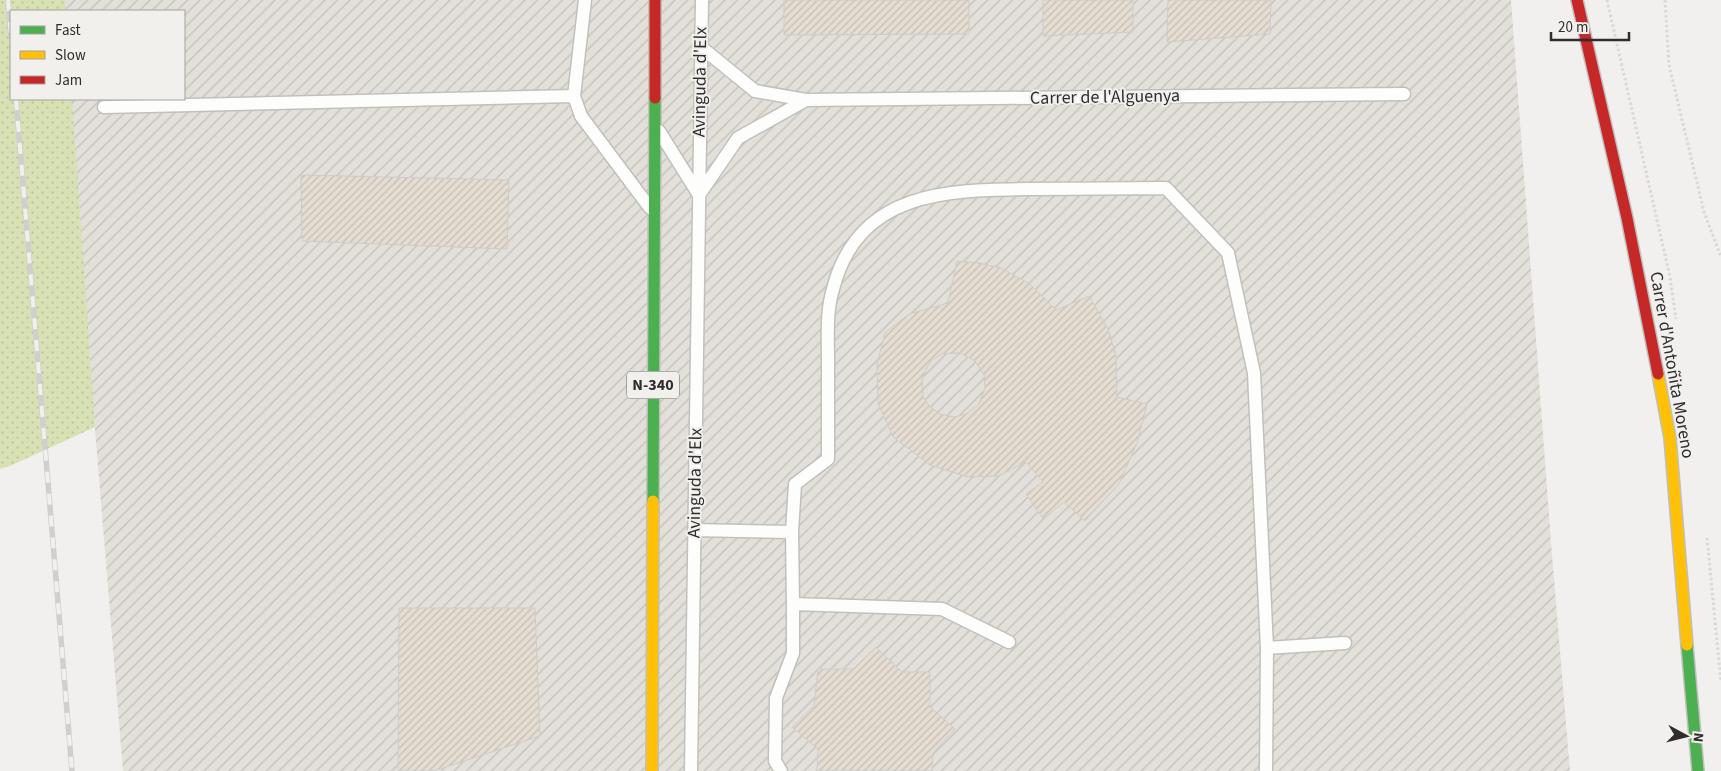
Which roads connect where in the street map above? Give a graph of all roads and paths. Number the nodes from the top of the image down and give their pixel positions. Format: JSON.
{"nodes":[{"id":1,"x":585,"y":0,"type":"edge"},
{"id":2,"x":656,"y":0,"type":"edge"},
{"id":3,"x":702,"y":0,"type":"edge"},
{"id":4,"x":1577,"y":0,"type":"edge"},
{"id":5,"x":1665,"y":0,"type":"edge"},
{"id":6,"x":701,"y":47,"type":"junction"},
{"id":7,"x":1404,"y":94,"type":"dead end"},
{"id":8,"x":574,"y":96,"type":"junction"},
{"id":9,"x":806,"y":100,"type":"junction"},
{"id":10,"x":104,"y":106,"type":"dead end"},
{"id":11,"x":654,"y":122,"type":"junction"},
{"id":12,"x":699,"y":195,"type":"junction"},
{"id":13,"x":654,"y":214,"type":"junction"},
{"id":14,"x":1721,"y":257,"type":"edge"},
{"id":15,"x":694,"y":530,"type":"junction"},
{"id":16,"x":792,"y":532,"type":"junction"},
{"id":17,"x":793,"y":604,"type":"junction"},
{"id":18,"x":1009,"y":642,"type":"dead end"},
{"id":19,"x":1346,"y":643,"type":"dead end"},
{"id":20,"x":1266,"y":648,"type":"junction"},
{"id":21,"x":652,"y":771,"type":"edge"},
{"id":22,"x":691,"y":771,"type":"edge"},
{"id":23,"x":782,"y":771,"type":"edge"},
{"id":24,"x":1266,"y":771,"type":"edge"},
{"id":25,"x":1698,"y":771,"type":"edge"}],
"edges":[{"from":1,"to":8,"type":"lane"},
{"from":2,"to":11,"type":"main road","number":"N-340"},
{"from":3,"to":6,"type":"lane","name":"Avinguda d'Elx"},
{"from":4,"to":25,"type":"main road","name":"Carrer d'Antoñita Moreno"},
{"from":5,"to":14,"type":"path"},
{"from":6,"to":9,"type":"lane","name":"Carrer de l'Alguenya"},
{"from":6,"to":12,"type":"lane","name":"Avinguda d'Elx"},
{"from":7,"to":9,"type":"lane","name":"Carrer de l'Alguenya"},
{"from":8,"to":10,"type":"lane"},
{"from":8,"to":13,"type":"lane"},
{"from":9,"to":12,"type":"lane"},
{"from":11,"to":12,"type":"lane","name":"Avinguda d'Elx"},
{"from":11,"to":13,"type":"main road","number":"N-340"},
{"from":12,"to":15,"type":"lane","name":"Avinguda d'Elx"},
{"from":13,"to":21,"type":"main road","number":"N-340"},
{"from":15,"to":16,"type":"lane"},
{"from":15,"to":22,"type":"lane","name":"Avinguda d'Elx"},
{"from":16,"to":17,"type":"lane"},
{"from":16,"to":20,"type":"lane"},
{"from":17,"to":18,"type":"lane"},
{"from":17,"to":23,"type":"lane"},
{"from":19,"to":20,"type":"lane"},
{"from":20,"to":24,"type":"lane"}]}
